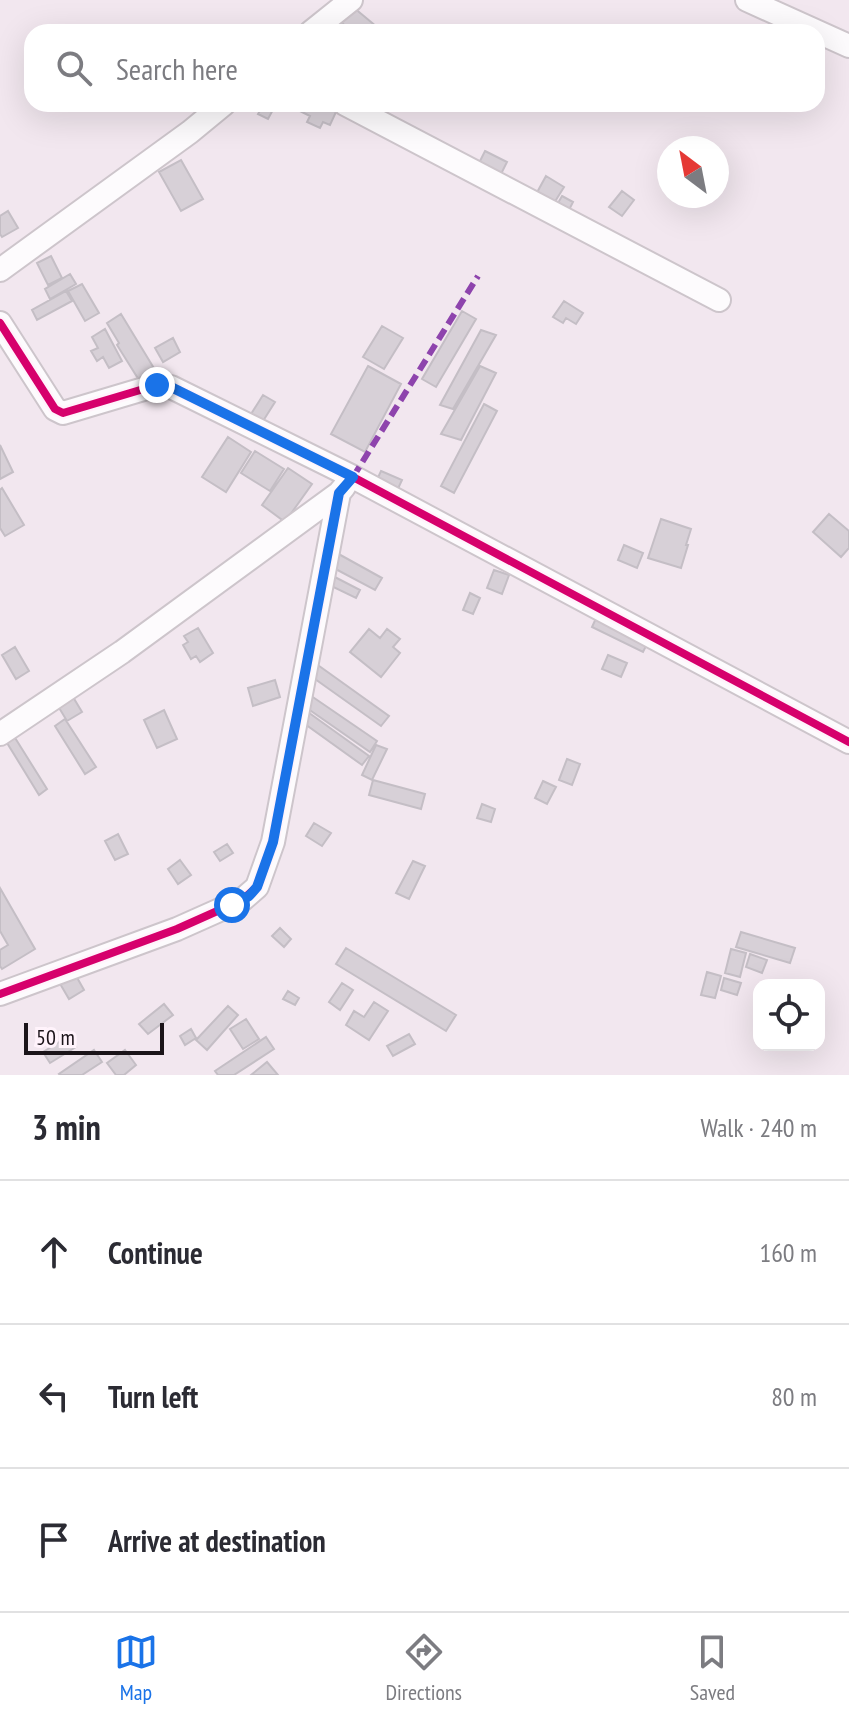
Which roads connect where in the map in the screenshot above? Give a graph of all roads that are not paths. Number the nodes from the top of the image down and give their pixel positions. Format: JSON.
{"nodes":[{"id":1,"x":351,"y":0,"type":"edge"},
{"id":2,"x":747,"y":0,"type":"edge"},
{"id":3,"x":321,"y":24,"type":"edge"},
{"id":4,"x":800,"y":24,"type":"edge"},
{"id":5,"x":825,"y":35,"type":"edge"},
{"id":6,"x":849,"y":46,"type":"edge"},
{"id":7,"x":214,"y":112,"type":"edge"},
{"id":8,"x":360,"y":112,"type":"edge"},
{"id":9,"x":0,"y":270,"type":"edge"},
{"id":10,"x":719,"y":300,"type":"dead end"},
{"id":11,"x":0,"y":323,"type":"edge"},
{"id":12,"x":346,"y":485,"type":"junction"},
{"id":13,"x":0,"y":734,"type":"edge"},
{"id":14,"x":849,"y":742,"type":"edge"},
{"id":15,"x":0,"y":994,"type":"edge"}],
"edges":[{"from":1,"to":3,"type":"street"},
{"from":2,"to":4,"type":"street"},
{"from":5,"to":6,"type":"street"},
{"from":7,"to":9,"type":"street"},
{"from":8,"to":10,"type":"street"},
{"from":11,"to":12,"type":"street"},
{"from":12,"to":13,"type":"street"},
{"from":12,"to":14,"type":"street"},
{"from":12,"to":15,"type":"street"}]}
